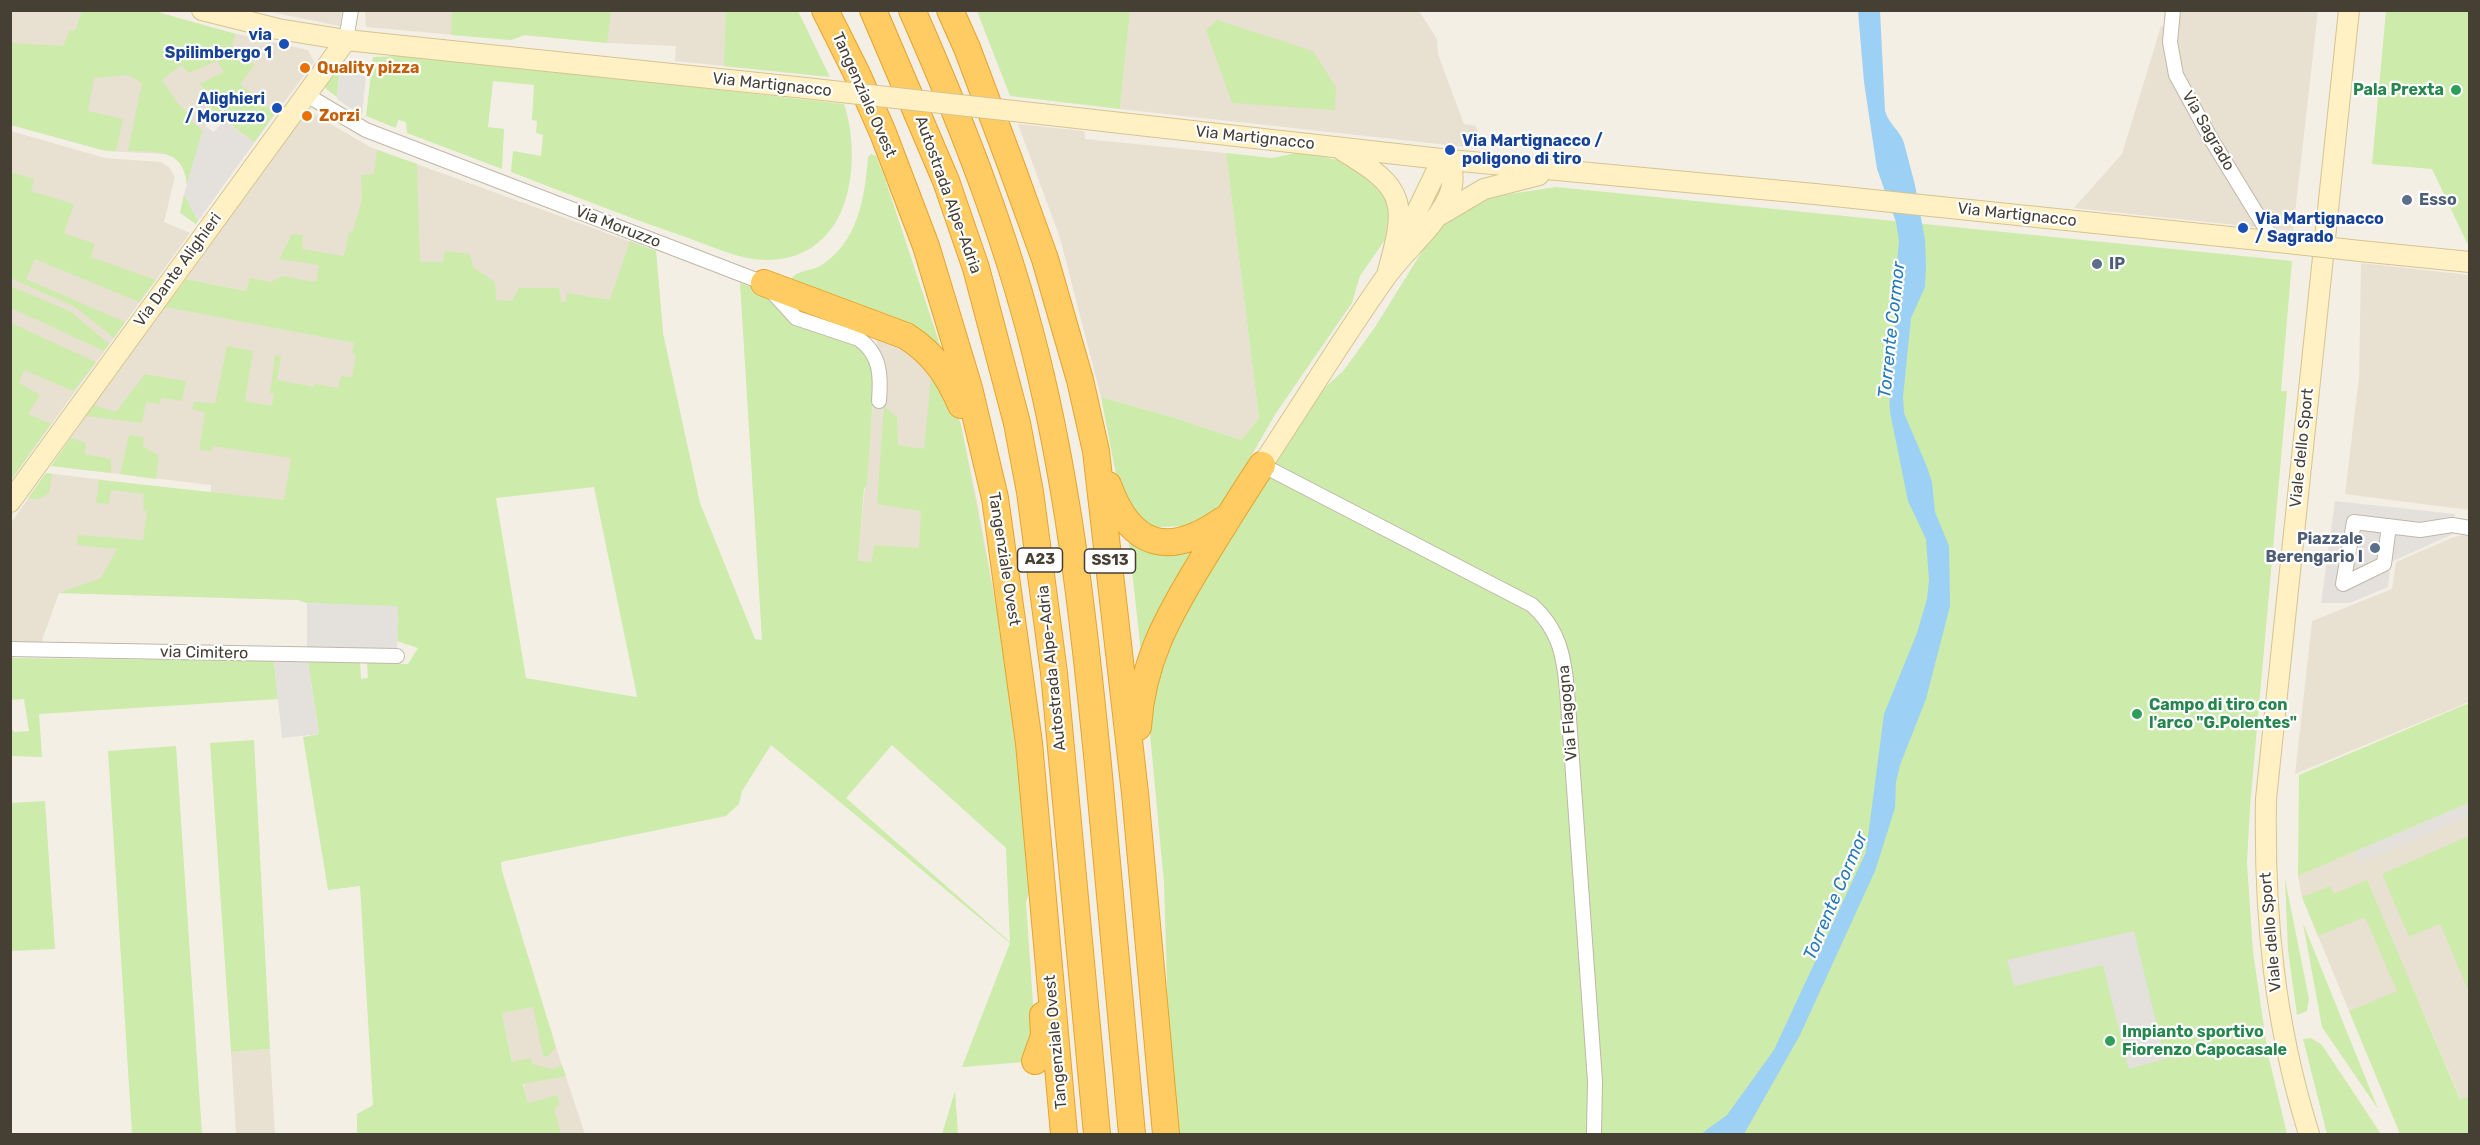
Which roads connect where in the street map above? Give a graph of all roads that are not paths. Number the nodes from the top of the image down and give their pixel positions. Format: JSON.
{"nodes":[{"id":1,"x":202,"y":10,"type":"edge"},
{"id":2,"x":351,"y":10,"type":"edge"},
{"id":3,"x":825,"y":10,"type":"edge"},
{"id":4,"x":873,"y":10,"type":"edge"},
{"id":5,"x":912,"y":10,"type":"edge"},
{"id":6,"x":950,"y":10,"type":"edge"},
{"id":7,"x":2173,"y":10,"type":"edge"},
{"id":8,"x":2349,"y":10,"type":"edge"},
{"id":9,"x":346,"y":40,"type":"junction"},
{"id":10,"x":305,"y":94,"type":"junction"},
{"id":11,"x":1335,"y":147,"type":"junction"},
{"id":12,"x":1450,"y":160,"type":"junction"},
{"id":13,"x":1564,"y":171,"type":"junction"},
{"id":14,"x":1435,"y":219,"type":"junction"},
{"id":15,"x":2281,"y":243,"type":"junction"},
{"id":16,"x":2469,"y":262,"type":"edge"},
{"id":17,"x":1386,"y":276,"type":"junction"},
{"id":18,"x":764,"y":283,"type":"junction"},
{"id":19,"x":879,"y":401,"type":"dead end"},
{"id":20,"x":1096,"y":451,"type":"junction"},
{"id":21,"x":1262,"y":465,"type":"junction"},
{"id":22,"x":995,"y":498,"type":"junction"},
{"id":23,"x":10,"y":502,"type":"edge"},
{"id":24,"x":1228,"y":517,"type":"junction"},
{"id":25,"x":2389,"y":526,"type":"junction"},
{"id":26,"x":2469,"y":528,"type":"edge"},
{"id":27,"x":10,"y":649,"type":"edge"},
{"id":28,"x":397,"y":656,"type":"dead end"},
{"id":29,"x":1135,"y":793,"type":"junction"},
{"id":30,"x":1042,"y":887,"type":"junction"},
{"id":31,"x":1035,"y":1061,"type":"dead end"},
{"id":32,"x":1064,"y":1134,"type":"edge"},
{"id":33,"x":1097,"y":1134,"type":"edge"},
{"id":34,"x":1132,"y":1134,"type":"edge"},
{"id":35,"x":1166,"y":1134,"type":"edge"},
{"id":36,"x":1594,"y":1134,"type":"edge"},
{"id":37,"x":2309,"y":1134,"type":"edge"}],
"edges":[{"from":1,"to":9,"type":"main road","name":"Via Martignacco"},
{"from":2,"to":9,"type":"street"},
{"from":3,"to":22,"type":"highway","name":"Tangenziale Ovest"},
{"from":4,"to":33,"type":"highway","name":"Autostrada Alpe-Adria","number":"A23"},
{"from":5,"to":34,"type":"highway","name":"Autostrada Alpe-Adria","number":"A23"},
{"from":6,"to":20,"type":"highway","number":"SS13"},
{"from":7,"to":15,"type":"street","name":"Via Sagrado"},
{"from":8,"to":37,"type":"main road","name":"Viale dello Sport"},
{"from":9,"to":10,"type":"main road","name":"Via Dante Alighieri"},
{"from":9,"to":11,"type":"main road","name":"Via Martignacco","bridge":true},
{"from":10,"to":18,"type":"street","name":"Via Moruzzo"},
{"from":10,"to":23,"type":"main road","name":"Via Dante Alighieri"},
{"from":11,"to":12,"type":"main road","name":"Via Martignacco"},
{"from":11,"to":17,"type":"main road","name":"Via Martignacco"},
{"from":12,"to":13,"type":"main road","name":"Via Martignacco"},
{"from":12,"to":14,"type":"main road","name":"Via Martignacco"},
{"from":12,"to":17,"type":"main road","name":"Via Martignacco"},
{"from":13,"to":14,"type":"main road","name":"Via Martignacco"},
{"from":13,"to":15,"type":"main road","name":"Via Martignacco"},
{"from":14,"to":17,"type":"main road","name":"Via Martignacco"},
{"from":15,"to":16,"type":"main road","name":"Via Martignacco","bridge":true},
{"from":17,"to":21,"type":"main road","name":"Via Martignacco"},
{"from":18,"to":19,"type":"street","name":"Via Moruzzo"},
{"from":18,"to":22,"type":"highway"},
{"from":20,"to":24,"type":"highway"},
{"from":20,"to":29,"type":"highway","number":"SS13"},
{"from":21,"to":24,"type":"highway"},
{"from":21,"to":36,"type":"street","name":"Via Flagogna"},
{"from":22,"to":30,"type":"highway","name":"Tangenziale Ovest"},
{"from":24,"to":29,"type":"highway"},
{"from":25,"to":25,"type":"street"},
{"from":25,"to":26,"type":"street"},
{"from":27,"to":28,"type":"street","name":"via Cimitero"},
{"from":29,"to":35,"type":"highway","number":"SS13"},
{"from":30,"to":31,"type":"highway"},
{"from":30,"to":32,"type":"highway","name":"Tangenziale Ovest"}]}
